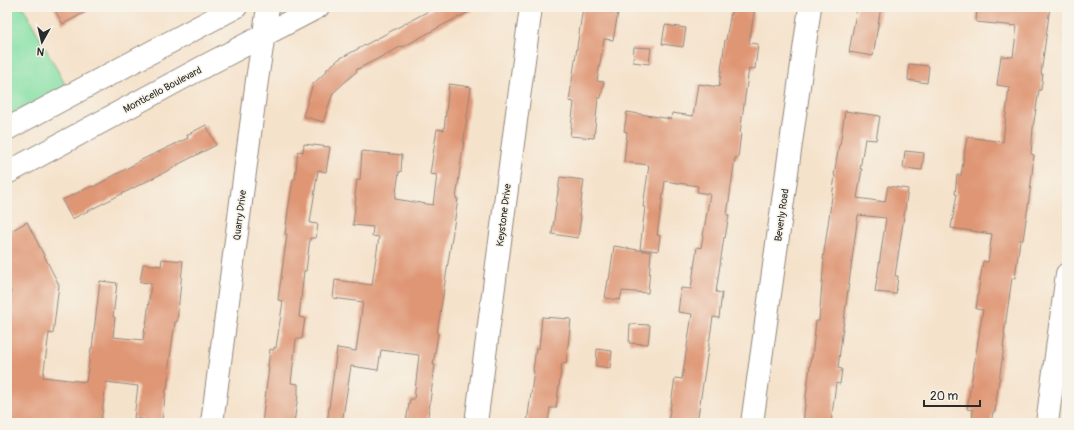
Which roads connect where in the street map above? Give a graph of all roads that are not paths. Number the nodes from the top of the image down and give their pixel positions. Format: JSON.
{"nodes":[{"id":1,"x":236,"y":7,"type":"edge"},
{"id":2,"x":268,"y":7,"type":"edge"},
{"id":3,"x":318,"y":7,"type":"edge"},
{"id":4,"x":531,"y":7,"type":"edge"},
{"id":5,"x":810,"y":7,"type":"edge"},
{"id":6,"x":264,"y":35,"type":"junction"},
{"id":7,"x":7,"y":129,"type":"edge"},
{"id":8,"x":7,"y":173,"type":"edge"},
{"id":9,"x":1067,"y":274,"type":"edge"},
{"id":10,"x":212,"y":423,"type":"edge"},
{"id":11,"x":476,"y":423,"type":"edge"},
{"id":12,"x":752,"y":423,"type":"edge"},
{"id":13,"x":1047,"y":423,"type":"edge"}],
"edges":[{"from":1,"to":7,"type":"street"},
{"from":2,"to":6,"type":"street","name":"Quarry Drive"},
{"from":3,"to":6,"type":"street","name":"Monticello Boulevard"},
{"from":4,"to":11,"type":"street","name":"Keystone Drive"},
{"from":5,"to":12,"type":"street","name":"Beverly Road"},
{"from":6,"to":8,"type":"street","name":"Monticello Boulevard"},
{"from":6,"to":10,"type":"street","name":"Quarry Drive"},
{"from":9,"to":13,"type":"street"}]}
